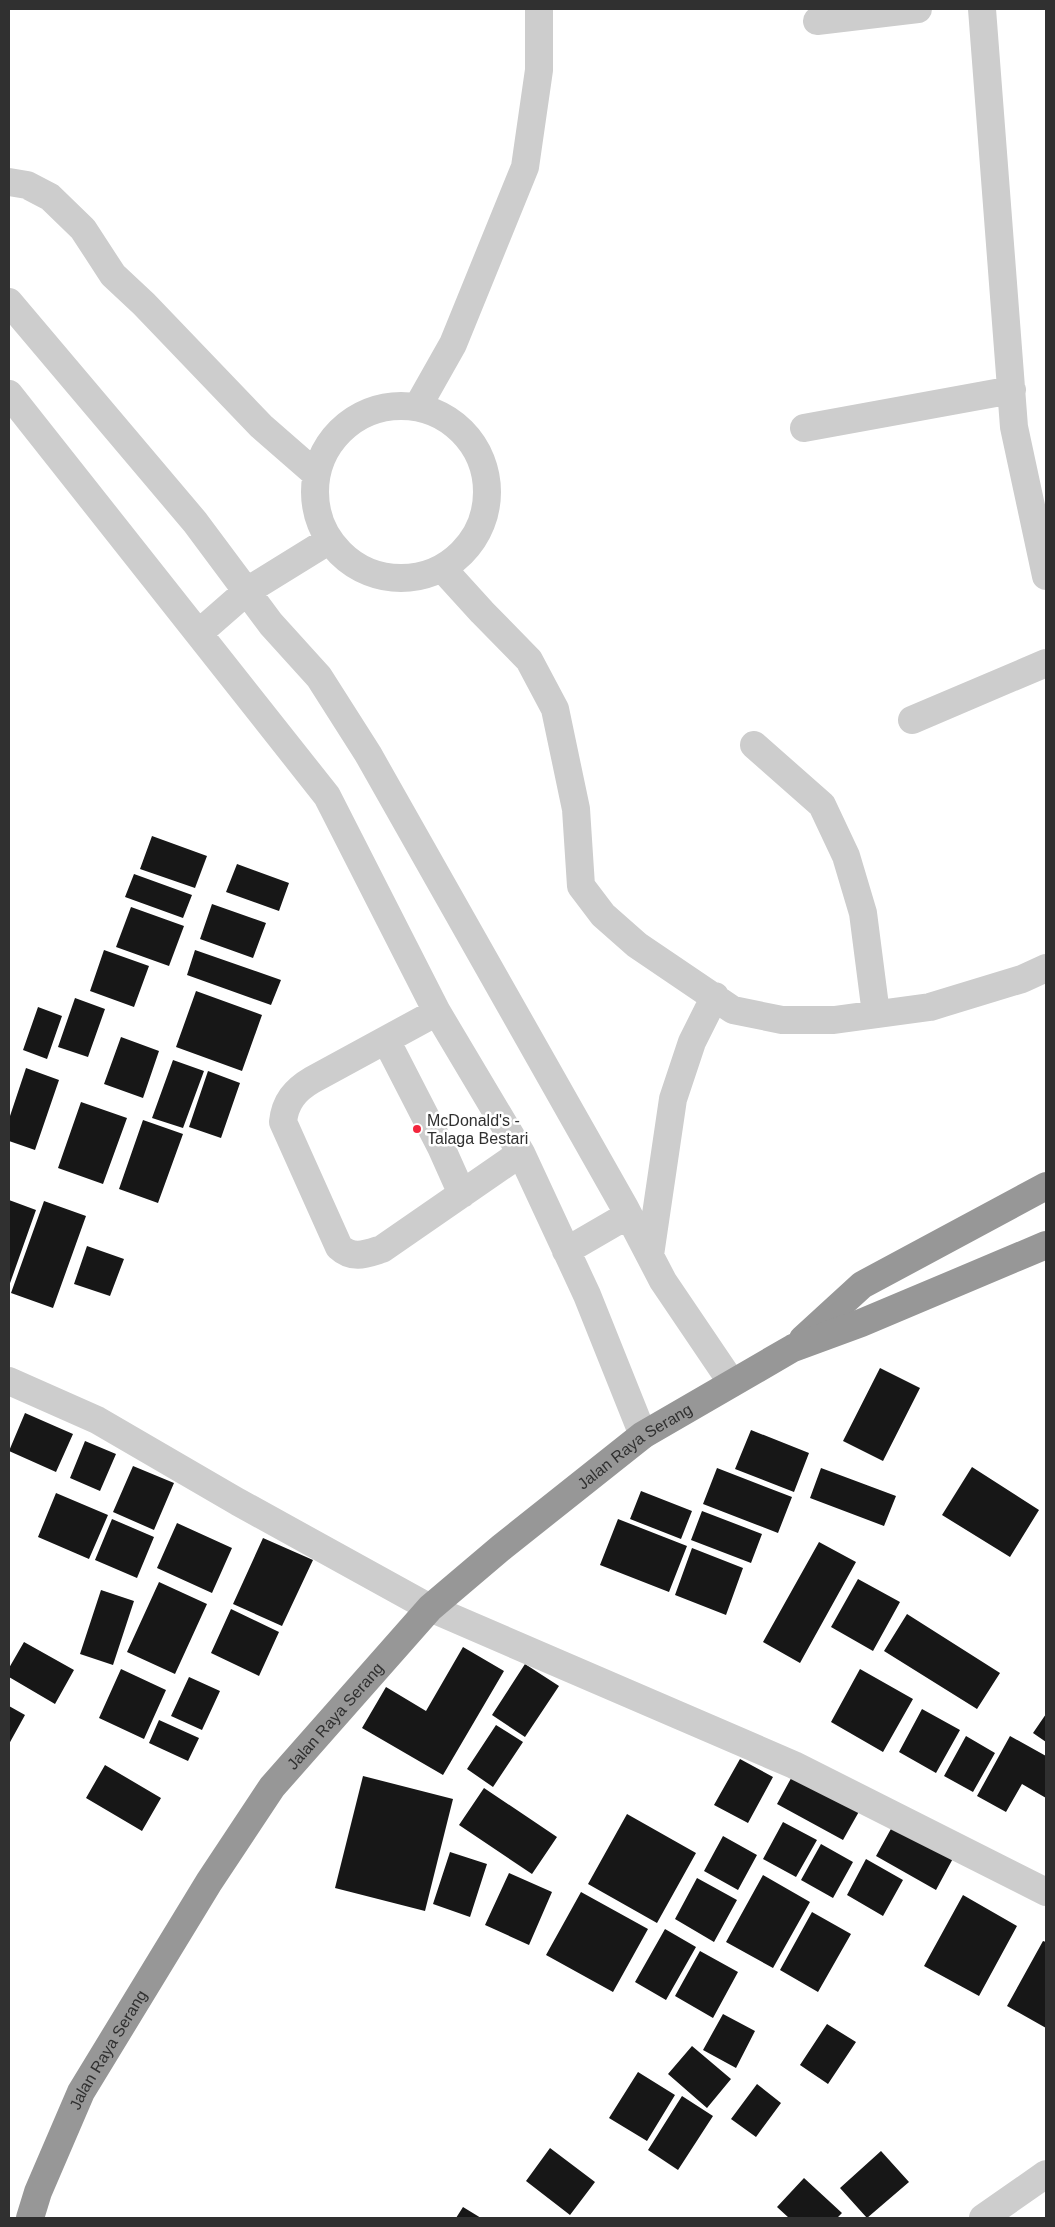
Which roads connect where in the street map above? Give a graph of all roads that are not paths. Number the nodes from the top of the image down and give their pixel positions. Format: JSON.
{"nodes":[{"id":1,"x":539,"y":9,"type":"edge"},
{"id":2,"x":918,"y":9,"type":"edge"},
{"id":3,"x":982,"y":9,"type":"edge"},
{"id":4,"x":817,"y":21,"type":"dead end"},
{"id":5,"x":9,"y":182,"type":"edge"},
{"id":6,"x":9,"y":302,"type":"edge"},
{"id":7,"x":1012,"y":390,"type":"junction"},
{"id":8,"x":9,"y":394,"type":"edge"},
{"id":9,"x":418,"y":406,"type":"junction"},
{"id":10,"x":804,"y":428,"type":"dead end"},
{"id":11,"x":316,"y":474,"type":"junction"},
{"id":12,"x":328,"y":541,"type":"junction"},
{"id":13,"x":442,"y":568,"type":"junction"},
{"id":14,"x":1046,"y":576,"type":"edge"},
{"id":15,"x":246,"y":591,"type":"junction"},
{"id":16,"x":199,"y":633,"type":"junction"},
{"id":17,"x":1046,"y":663,"type":"edge"},
{"id":18,"x":912,"y":720,"type":"dead end"},
{"id":19,"x":754,"y":745,"type":"dead end"},
{"id":20,"x":1046,"y":968,"type":"edge"},
{"id":21,"x":714,"y":996,"type":"junction"},
{"id":22,"x":437,"y":1012,"type":"junction"},
{"id":23,"x":876,"y":1014,"type":"junction"},
{"id":24,"x":386,"y":1040,"type":"junction"},
{"id":25,"x":521,"y":1153,"type":"junction"},
{"id":26,"x":1046,"y":1186,"type":"edge"},
{"id":27,"x":462,"y":1194,"type":"junction"},
{"id":28,"x":628,"y":1215,"type":"junction"},
{"id":29,"x":1046,"y":1245,"type":"edge"},
{"id":30,"x":566,"y":1251,"type":"junction"},
{"id":31,"x":650,"y":1255,"type":"junction"},
{"id":32,"x":793,"y":1348,"type":"junction"},
{"id":33,"x":9,"y":1380,"type":"edge"},
{"id":34,"x":732,"y":1383,"type":"junction"},
{"id":35,"x":643,"y":1434,"type":"junction"},
{"id":36,"x":430,"y":1608,"type":"junction"},
{"id":37,"x":1046,"y":1892,"type":"edge"},
{"id":38,"x":1046,"y":2174,"type":"edge"},
{"id":39,"x":30,"y":2218,"type":"edge"},
{"id":40,"x":983,"y":2218,"type":"edge"}],
"edges":[{"from":1,"to":9,"type":"street"},
{"from":2,"to":4,"type":"street"},
{"from":3,"to":7,"type":"street"},
{"from":5,"to":11,"type":"street"},
{"from":6,"to":15,"type":"street"},
{"from":7,"to":10,"type":"street"},
{"from":7,"to":14,"type":"street"},
{"from":8,"to":16,"type":"street"},
{"from":9,"to":11,"type":"street"},
{"from":9,"to":13,"type":"street"},
{"from":11,"to":12,"type":"street"},
{"from":12,"to":13,"type":"street"},
{"from":12,"to":15,"type":"street"},
{"from":13,"to":21,"type":"street"},
{"from":15,"to":16,"type":"street"},
{"from":15,"to":28,"type":"street"},
{"from":16,"to":22,"type":"street"},
{"from":17,"to":18,"type":"street"},
{"from":19,"to":23,"type":"street"},
{"from":20,"to":23,"type":"street"},
{"from":21,"to":23,"type":"street"},
{"from":21,"to":31,"type":"street"},
{"from":22,"to":24,"type":"street"},
{"from":22,"to":25,"type":"street"},
{"from":24,"to":27,"type":"street"},
{"from":24,"to":27,"type":"street"},
{"from":25,"to":27,"type":"street"},
{"from":25,"to":30,"type":"street"},
{"from":26,"to":32,"type":"highway","name":"Jalan Raya Serang"},
{"from":28,"to":30,"type":"street"},
{"from":28,"to":31,"type":"street"},
{"from":29,"to":32,"type":"highway","name":"Jalan Raya Serang"},
{"from":30,"to":35,"type":"street"},
{"from":31,"to":34,"type":"street"},
{"from":32,"to":34,"type":"highway","name":"Jalan Raya Serang"},
{"from":33,"to":36,"type":"street"},
{"from":34,"to":35,"type":"highway","name":"Jalan Raya Serang"},
{"from":35,"to":36,"type":"highway","name":"Jalan Raya Serang"},
{"from":36,"to":37,"type":"street"},
{"from":36,"to":39,"type":"highway","name":"Jalan Raya Serang"},
{"from":38,"to":40,"type":"street"}]}
